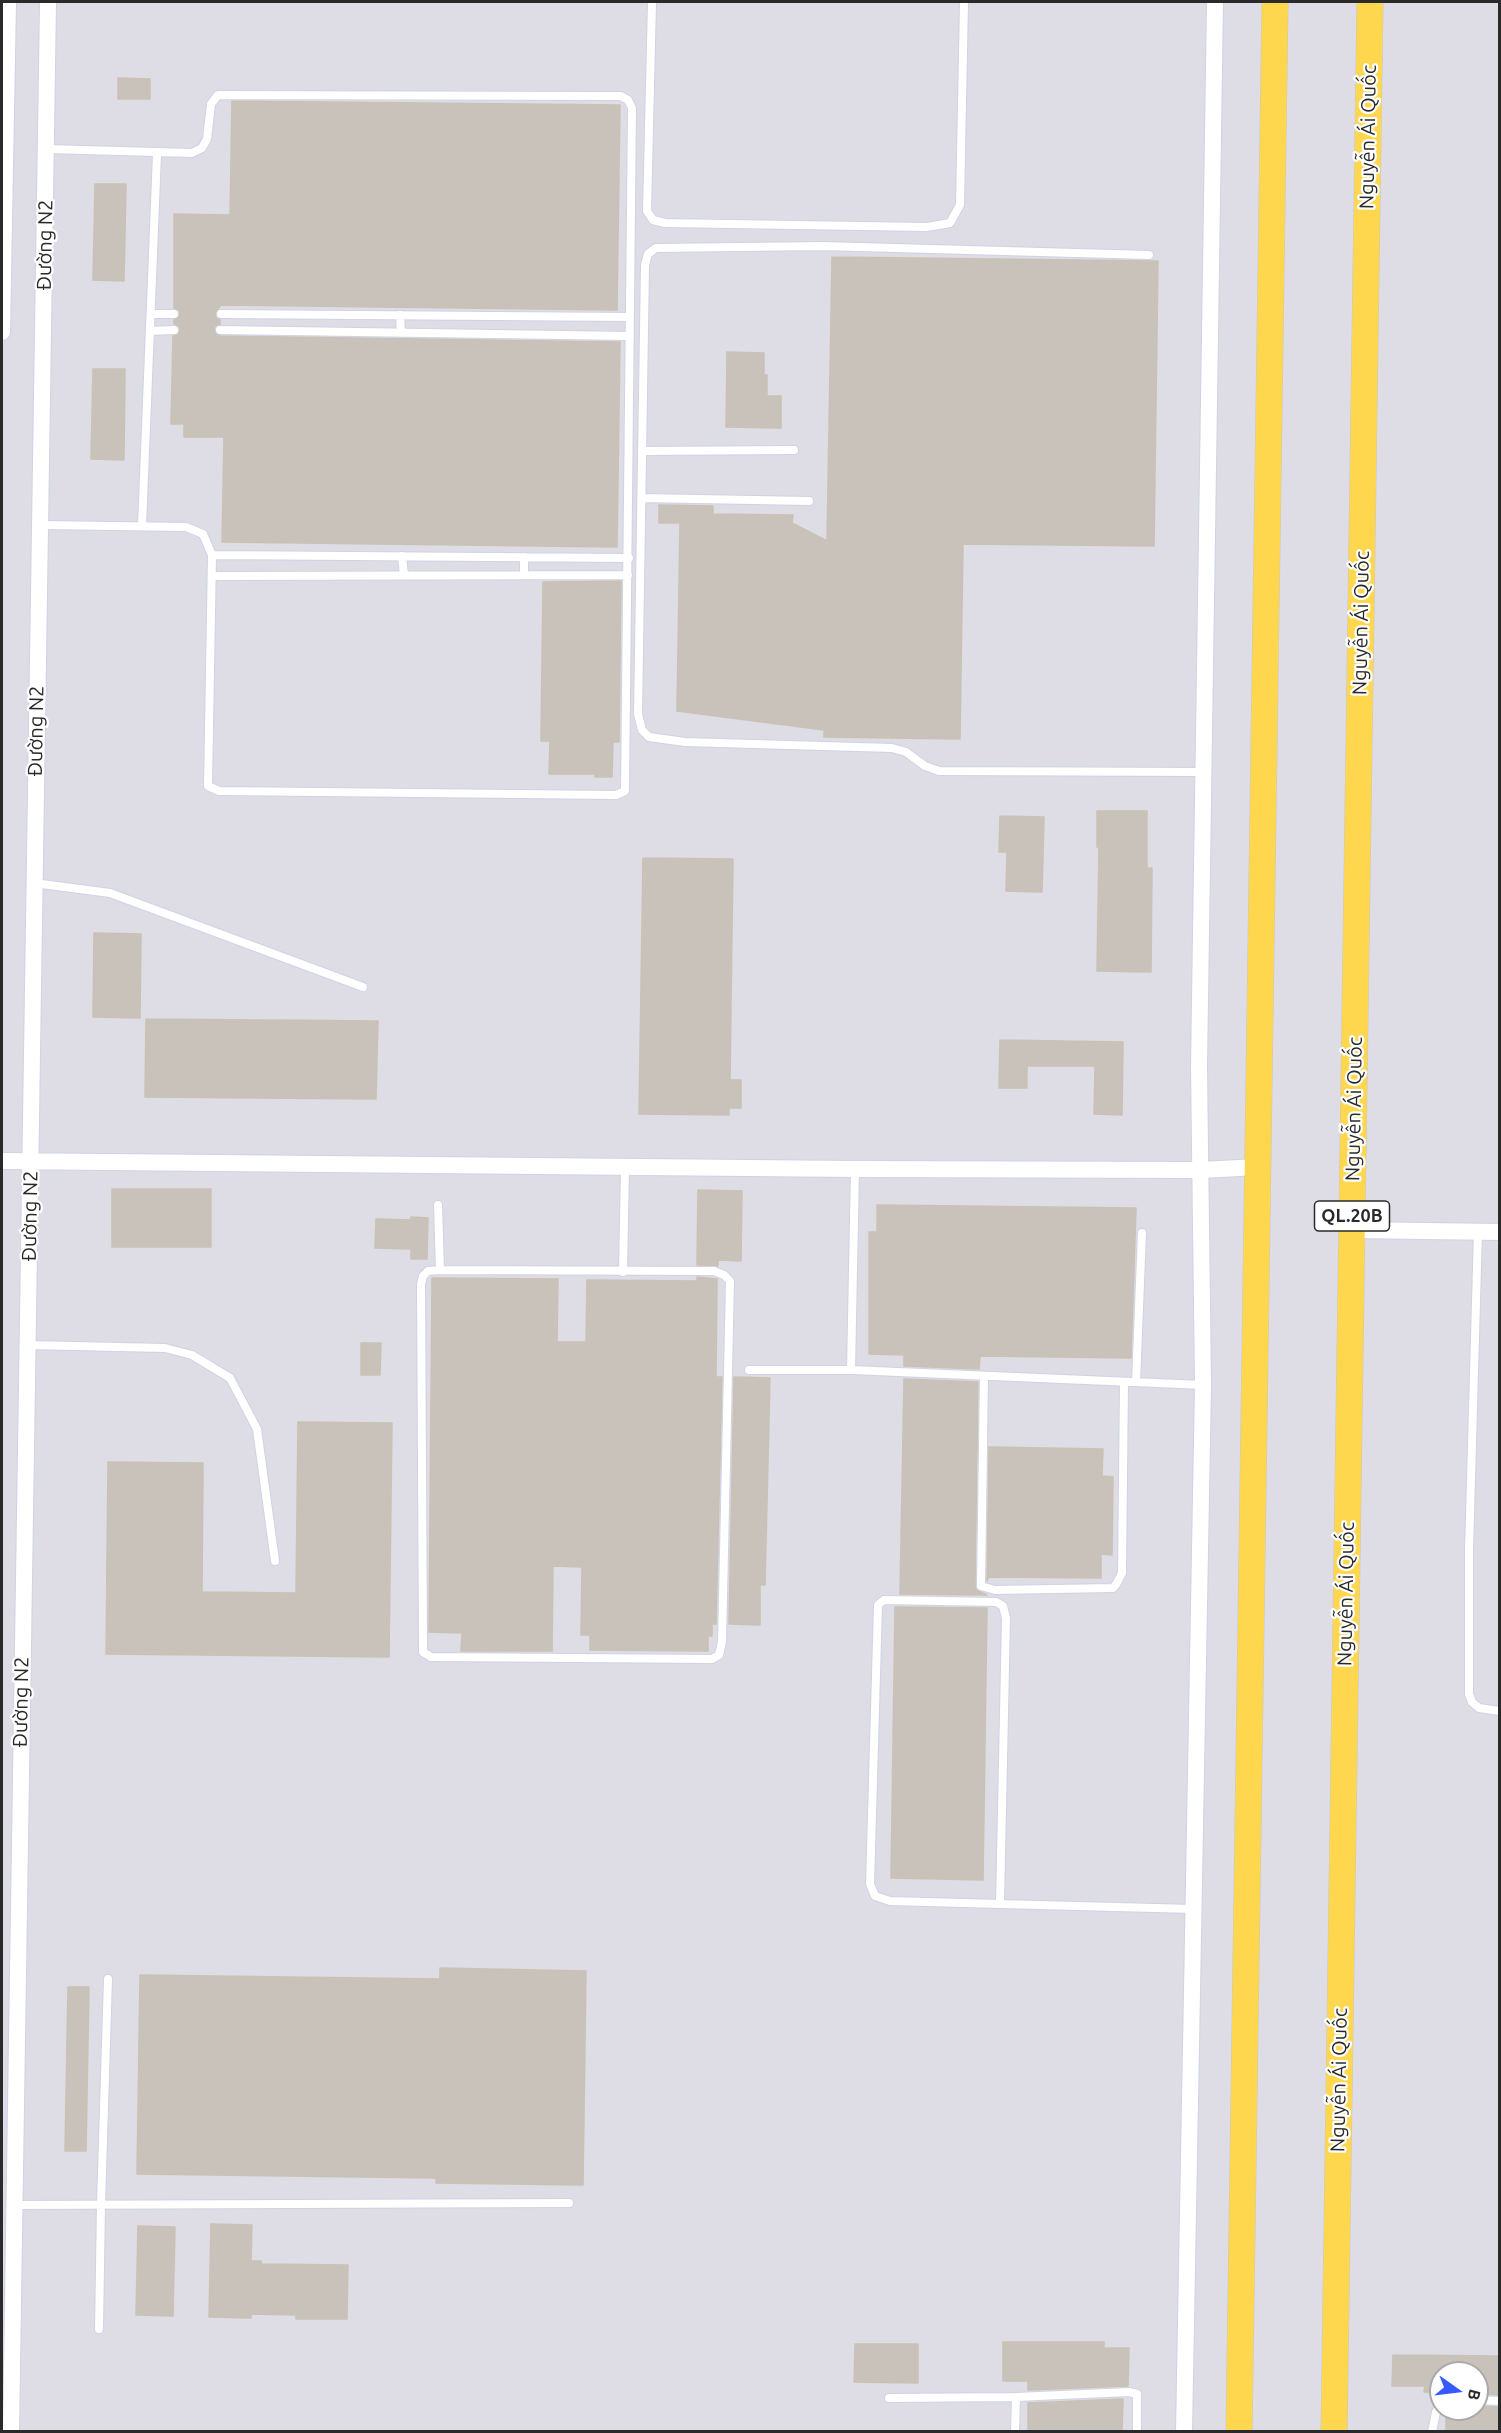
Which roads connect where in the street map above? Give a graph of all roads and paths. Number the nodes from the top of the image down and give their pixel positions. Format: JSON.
{"nodes":[{"id":1,"x":8,"y":2,"type":"edge"},
{"id":2,"x":48,"y":2,"type":"edge"},
{"id":3,"x":652,"y":2,"type":"edge"},
{"id":4,"x":964,"y":2,"type":"edge"},
{"id":5,"x":1215,"y":2,"type":"edge"},
{"id":6,"x":1275,"y":2,"type":"edge"},
{"id":7,"x":1370,"y":2,"type":"edge"},
{"id":8,"x":47,"y":149,"type":"junction"},
{"id":9,"x":157,"y":154,"type":"junction"},
{"id":10,"x":1149,"y":255,"type":"dead end"},
{"id":11,"x":151,"y":314,"type":"junction"},
{"id":12,"x":174,"y":314,"type":"dead end"},
{"id":13,"x":221,"y":314,"type":"dead end"},
{"id":14,"x":400,"y":315,"type":"junction"},
{"id":15,"x":630,"y":317,"type":"junction"},
{"id":16,"x":174,"y":330,"type":"dead end"},
{"id":17,"x":220,"y":330,"type":"dead end"},
{"id":18,"x":150,"y":331,"type":"junction"},
{"id":19,"x":2,"y":332,"type":"edge"},
{"id":20,"x":401,"y":333,"type":"junction"},
{"id":21,"x":630,"y":336,"type":"junction"},
{"id":22,"x":794,"y":450,"type":"dead end"},
{"id":23,"x":642,"y":451,"type":"junction"},
{"id":24,"x":642,"y":498,"type":"junction"},
{"id":25,"x":809,"y":501,"type":"dead end"},
{"id":26,"x":41,"y":525,"type":"junction"},
{"id":27,"x":142,"y":526,"type":"junction"},
{"id":28,"x":212,"y":555,"type":"junction"},
{"id":29,"x":402,"y":556,"type":"junction"},
{"id":30,"x":524,"y":557,"type":"junction"},
{"id":31,"x":629,"y":558,"type":"junction"},
{"id":32,"x":628,"y":574,"type":"junction"},
{"id":33,"x":404,"y":575,"type":"junction"},
{"id":34,"x":524,"y":575,"type":"junction"},
{"id":35,"x":212,"y":576,"type":"junction"},
{"id":36,"x":1204,"y":772,"type":"junction"},
{"id":37,"x":33,"y":883,"type":"junction"},
{"id":38,"x":363,"y":987,"type":"dead end"},
{"id":39,"x":2,"y":1161,"type":"edge"},
{"id":40,"x":31,"y":1161,"type":"junction"},
{"id":41,"x":625,"y":1167,"type":"junction"},
{"id":42,"x":1258,"y":1167,"type":"junction"},
{"id":43,"x":855,"y":1169,"type":"junction"},
{"id":44,"x":1201,"y":1170,"type":"junction"},
{"id":45,"x":438,"y":1205,"type":"dead end"},
{"id":46,"x":1352,"y":1230,"type":"junction"},
{"id":47,"x":1478,"y":1232,"type":"junction"},
{"id":48,"x":1500,"y":1232,"type":"edge"},
{"id":49,"x":1142,"y":1233,"type":"dead end"},
{"id":50,"x":440,"y":1270,"type":"junction"},
{"id":51,"x":623,"y":1272,"type":"junction"},
{"id":52,"x":27,"y":1345,"type":"junction"},
{"id":53,"x":749,"y":1370,"type":"dead end"},
{"id":54,"x":851,"y":1370,"type":"junction"},
{"id":55,"x":984,"y":1376,"type":"junction"},
{"id":56,"x":1124,"y":1382,"type":"junction"},
{"id":57,"x":1136,"y":1382,"type":"junction"},
{"id":58,"x":1203,"y":1385,"type":"junction"},
{"id":59,"x":275,"y":1561,"type":"dead end"},
{"id":60,"x":1500,"y":1712,"type":"edge"},
{"id":61,"x":1000,"y":1904,"type":"junction"},
{"id":62,"x":1193,"y":1909,"type":"junction"},
{"id":63,"x":108,"y":1979,"type":"dead end"},
{"id":64,"x":569,"y":2203,"type":"dead end"},
{"id":65,"x":100,"y":2204,"type":"junction"},
{"id":66,"x":13,"y":2205,"type":"junction"},
{"id":67,"x":99,"y":2329,"type":"dead end"},
{"id":68,"x":1016,"y":2397,"type":"junction"},
{"id":69,"x":889,"y":2398,"type":"dead end"},
{"id":70,"x":11,"y":2432,"type":"edge"},
{"id":71,"x":1015,"y":2432,"type":"edge"},
{"id":72,"x":1137,"y":2432,"type":"edge"},
{"id":73,"x":1184,"y":2432,"type":"edge"},
{"id":74,"x":1239,"y":2432,"type":"edge"},
{"id":75,"x":1334,"y":2432,"type":"edge"}],
"edges":[{"from":1,"to":19,"type":"street"},
{"from":2,"to":8,"type":"street","name":"Đường N2"},
{"from":3,"to":4,"type":"lane"},
{"from":5,"to":36,"type":"street"},
{"from":6,"to":42,"type":"main road"},
{"from":7,"to":46,"type":"main road","name":"Nguyễn Ái Quốc","number":"QL.20B"},
{"from":8,"to":9,"type":"lane"},
{"from":8,"to":26,"type":"street","name":"Đường N2"},
{"from":9,"to":11,"type":"lane"},
{"from":9,"to":15,"type":"lane"},
{"from":10,"to":23,"type":"lane"},
{"from":11,"to":12,"type":"lane"},
{"from":11,"to":18,"type":"lane"},
{"from":13,"to":14,"type":"lane"},
{"from":14,"to":15,"type":"lane"},
{"from":14,"to":20,"type":"lane"},
{"from":15,"to":21,"type":"lane"},
{"from":16,"to":18,"type":"lane"},
{"from":17,"to":20,"type":"lane"},
{"from":18,"to":27,"type":"lane"},
{"from":20,"to":21,"type":"lane"},
{"from":21,"to":31,"type":"lane"},
{"from":22,"to":23,"type":"lane"},
{"from":23,"to":24,"type":"lane"},
{"from":24,"to":25,"type":"lane"},
{"from":24,"to":36,"type":"lane"},
{"from":26,"to":27,"type":"lane"},
{"from":26,"to":37,"type":"street","name":"Đường N2"},
{"from":27,"to":28,"type":"lane"},
{"from":28,"to":29,"type":"lane"},
{"from":28,"to":35,"type":"lane"},
{"from":29,"to":30,"type":"lane"},
{"from":29,"to":33,"type":"lane"},
{"from":30,"to":31,"type":"lane"},
{"from":30,"to":34,"type":"lane"},
{"from":31,"to":32,"type":"lane"},
{"from":32,"to":34,"type":"lane"},
{"from":32,"to":35,"type":"lane"},
{"from":33,"to":34,"type":"lane"},
{"from":33,"to":35,"type":"lane"},
{"from":36,"to":44,"type":"street"},
{"from":37,"to":38,"type":"lane"},
{"from":37,"to":40,"type":"street","name":"Đường N2"},
{"from":39,"to":40,"type":"street"},
{"from":40,"to":41,"type":"street"},
{"from":40,"to":52,"type":"street","name":"Đường N2"},
{"from":41,"to":43,"type":"street"},
{"from":41,"to":51,"type":"lane"},
{"from":42,"to":44,"type":"street"},
{"from":42,"to":74,"type":"main road"},
{"from":43,"to":44,"type":"street"},
{"from":43,"to":54,"type":"lane"},
{"from":44,"to":58,"type":"street"},
{"from":45,"to":50,"type":"lane"},
{"from":46,"to":47,"type":"street"},
{"from":46,"to":75,"type":"main road","name":"Nguyễn Ái Quốc","number":"QL.20B"},
{"from":47,"to":48,"type":"street"},
{"from":47,"to":60,"type":"lane"},
{"from":49,"to":57,"type":"lane"},
{"from":50,"to":51,"type":"lane"},
{"from":50,"to":51,"type":"lane"},
{"from":52,"to":59,"type":"lane"},
{"from":52,"to":66,"type":"street","name":"Đường N2"},
{"from":53,"to":54,"type":"lane"},
{"from":54,"to":55,"type":"lane"},
{"from":55,"to":56,"type":"lane"},
{"from":55,"to":56,"type":"lane"},
{"from":56,"to":57,"type":"lane"},
{"from":57,"to":58,"type":"lane"},
{"from":58,"to":62,"type":"street"},
{"from":61,"to":61,"type":"lane"},
{"from":61,"to":62,"type":"lane"},
{"from":62,"to":73,"type":"street"},
{"from":63,"to":65,"type":"lane"},
{"from":64,"to":65,"type":"lane"},
{"from":65,"to":66,"type":"lane"},
{"from":65,"to":67,"type":"lane"},
{"from":66,"to":70,"type":"street","name":"Đường N2"},
{"from":68,"to":69,"type":"lane"},
{"from":68,"to":71,"type":"lane"},
{"from":68,"to":72,"type":"lane"}]}
